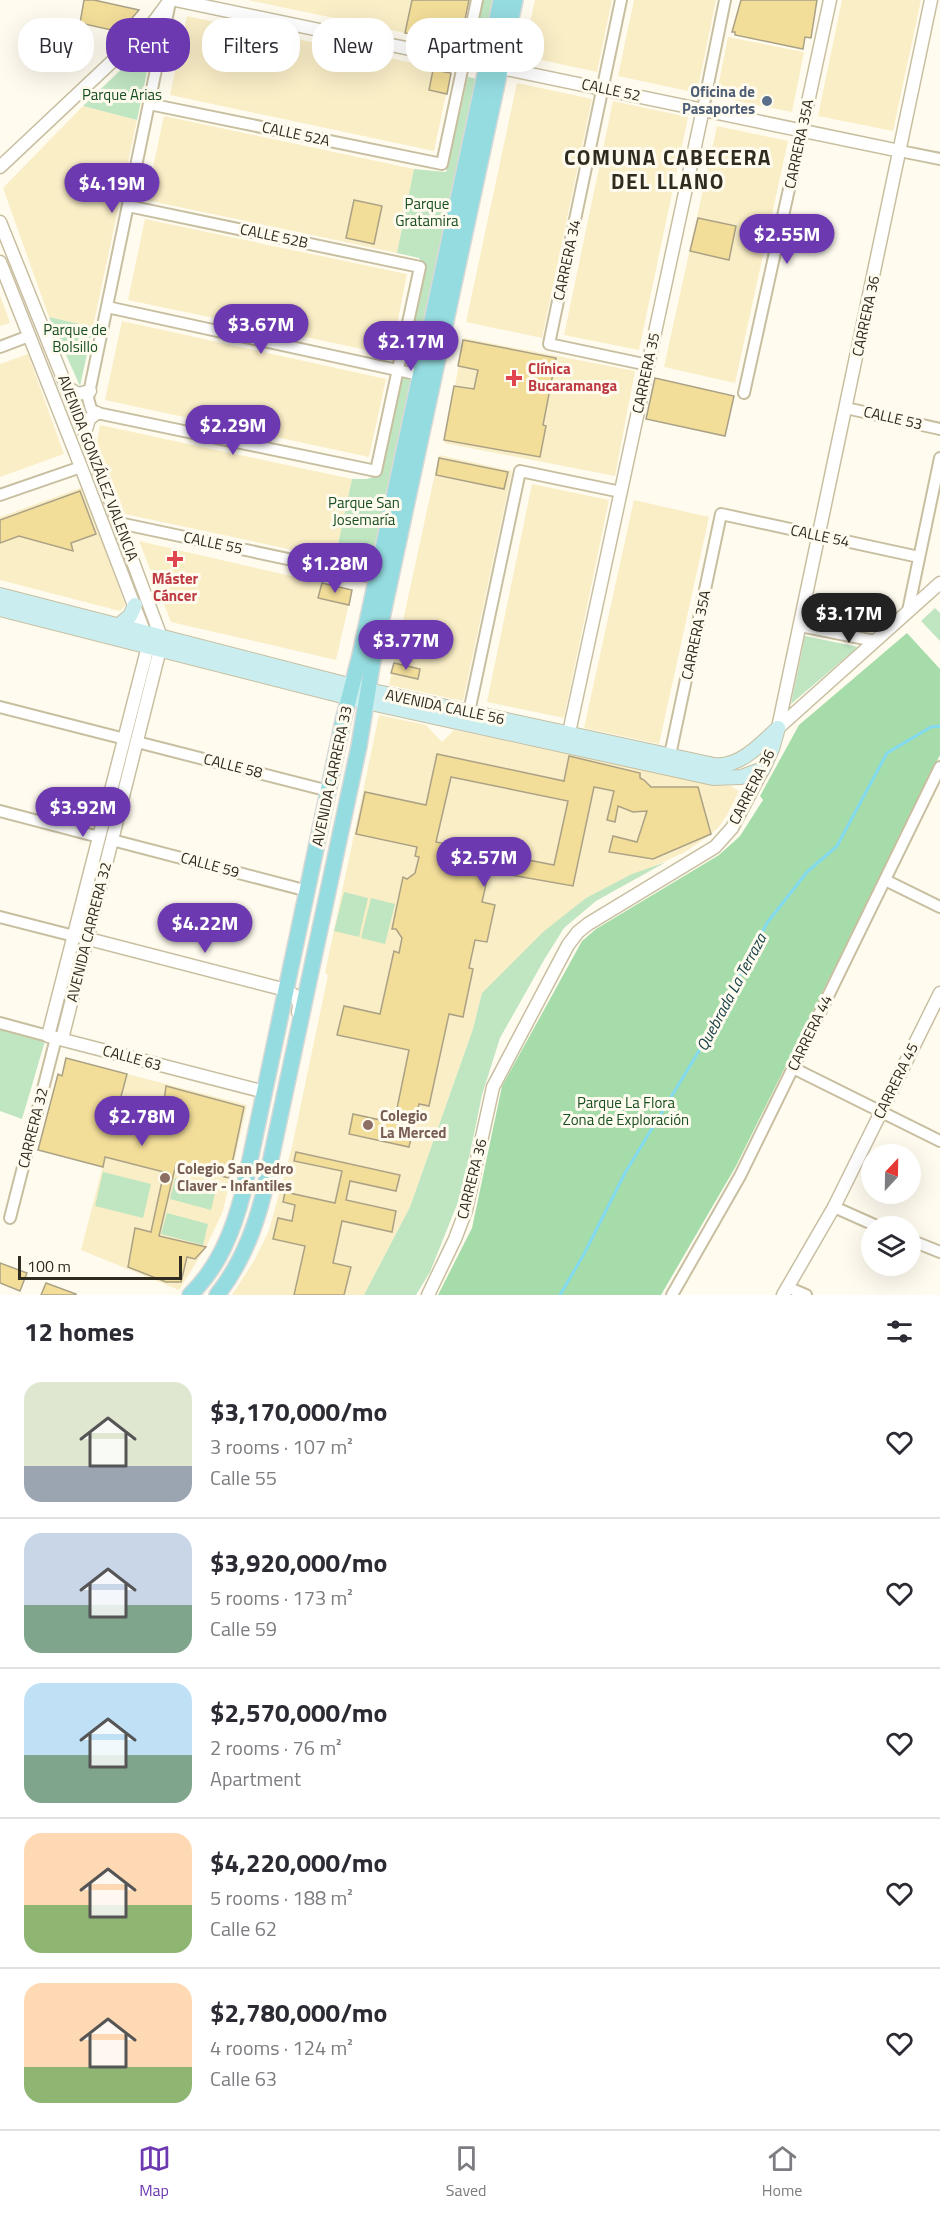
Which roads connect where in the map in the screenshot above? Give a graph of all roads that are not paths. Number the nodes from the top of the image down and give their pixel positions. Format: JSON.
{"nodes":[{"id":1,"x":170,"y":0,"type":"edge"},
{"id":2,"x":175,"y":0,"type":"edge"},
{"id":3,"x":477,"y":0,"type":"edge"},
{"id":4,"x":501,"y":0,"type":"edge"},
{"id":5,"x":515,"y":0,"type":"edge"},
{"id":6,"x":621,"y":0,"type":"edge"},
{"id":7,"x":725,"y":0,"type":"edge"},
{"id":8,"x":830,"y":0,"type":"edge"},
{"id":9,"x":931,"y":0,"type":"edge"},
{"id":10,"x":473,"y":18,"type":"edge"},
{"id":11,"x":499,"y":18,"type":"edge"},
{"id":12,"x":509,"y":18,"type":"edge"},
{"id":13,"x":406,"y":47,"type":"edge"},
{"id":14,"x":461,"y":72,"type":"edge"},
{"id":15,"x":493,"y":72,"type":"edge"},
{"id":16,"x":493,"y":72,"type":"edge"},
{"id":17,"x":524,"y":72,"type":"edge"},
{"id":18,"x":603,"y":88,"type":"junction"},
{"id":19,"x":149,"y":104,"type":"junction"},
{"id":20,"x":703,"y":109,"type":"junction"},
{"id":21,"x":802,"y":130,"type":"junction"},
{"id":22,"x":900,"y":151,"type":"junction"},
{"id":23,"x":940,"y":159,"type":"edge"},
{"id":24,"x":0,"y":167,"type":"edge"},
{"id":25,"x":128,"y":206,"type":"junction"},
{"id":26,"x":0,"y":222,"type":"edge"},
{"id":27,"x":0,"y":262,"type":"edge"},
{"id":28,"x":107,"y":308,"type":"junction"},
{"id":29,"x":29,"y":336,"type":"junction"},
{"id":30,"x":0,"y":347,"type":"edge"},
{"id":31,"x":648,"y":365,"type":"junction"},
{"id":32,"x":397,"y":370,"type":"junction"},
{"id":33,"x":420,"y":375,"type":"junction"},
{"id":34,"x":67,"y":387,"type":"junction"},
{"id":35,"x":90,"y":391,"type":"junction"},
{"id":36,"x":744,"y":393,"type":"dead end"},
{"id":37,"x":846,"y":408,"type":"junction"},
{"id":38,"x":96,"y":413,"type":"junction"},
{"id":39,"x":940,"y":429,"type":"edge"},
{"id":40,"x":85,"y":433,"type":"junction"},
{"id":41,"x":940,"y":458,"type":"edge"},
{"id":42,"x":81,"y":467,"type":"junction"},
{"id":43,"x":621,"y":492,"type":"junction"},
{"id":44,"x":0,"y":495,"type":"edge"},
{"id":45,"x":721,"y":514,"type":"joint"},
{"id":46,"x":119,"y":523,"type":"junction"},
{"id":47,"x":819,"y":535,"type":"junction"},
{"id":48,"x":919,"y":557,"type":"junction"},
{"id":49,"x":377,"y":578,"type":"junction"},
{"id":50,"x":940,"y":583,"type":"edge"},
{"id":51,"x":0,"y":595,"type":"edge"},
{"id":52,"x":135,"y":605,"type":"junction"},
{"id":53,"x":0,"y":609,"type":"edge"},
{"id":54,"x":908,"y":611,"type":"junction"},
{"id":55,"x":118,"y":626,"type":"junction"},
{"id":56,"x":800,"y":626,"type":"junction"},
{"id":57,"x":153,"y":641,"type":"junction"},
{"id":58,"x":875,"y":641,"type":"junction"},
{"id":59,"x":351,"y":692,"type":"junction"},
{"id":60,"x":367,"y":696,"type":"junction"},
{"id":61,"x":0,"y":707,"type":"edge"},
{"id":62,"x":469,"y":712,"type":"junction"},
{"id":63,"x":778,"y":728,"type":"junction"},
{"id":64,"x":131,"y":740,"type":"junction"},
{"id":65,"x":568,"y":740,"type":"junction"},
{"id":66,"x":670,"y":755,"type":"junction"},
{"id":67,"x":940,"y":767,"type":"edge"},
{"id":68,"x":763,"y":769,"type":"junction"},
{"id":69,"x":329,"y":791,"type":"junction"},
{"id":70,"x":0,"y":811,"type":"edge"},
{"id":71,"x":99,"y":837,"type":"junction"},
{"id":72,"x":112,"y":840,"type":"junction"},
{"id":73,"x":885,"y":880,"type":"junction"},
{"id":74,"x":308,"y":891,"type":"junction"},
{"id":75,"x":940,"y":907,"type":"edge"},
{"id":76,"x":0,"y":916,"type":"edge"},
{"id":77,"x":74,"y":936,"type":"junction"},
{"id":78,"x":87,"y":939,"type":"junction"},
{"id":79,"x":286,"y":990,"type":"junction"},
{"id":80,"x":940,"y":993,"type":"edge"},
{"id":81,"x":0,"y":1023,"type":"edge"},
{"id":82,"x":55,"y":1038,"type":"junction"},
{"id":83,"x":794,"y":1068,"type":"junction"},
{"id":84,"x":290,"y":1070,"type":"junction"},
{"id":85,"x":265,"y":1092,"type":"junction"},
{"id":86,"x":881,"y":1111,"type":"junction"},
{"id":87,"x":940,"y":1141,"type":"edge"},
{"id":88,"x":834,"y":1208,"type":"junction"},
{"id":89,"x":10,"y":1218,"type":"dead end"},
{"id":90,"x":861,"y":1219,"type":"edge"},
{"id":91,"x":921,"y":1244,"type":"edge"},
{"id":92,"x":940,"y":1252,"type":"edge"},
{"id":93,"x":785,"y":1291,"type":"edge"},
{"id":94,"x":190,"y":1295,"type":"edge"},
{"id":95,"x":216,"y":1295,"type":"edge"},
{"id":96,"x":428,"y":1295,"type":"edge"},
{"id":97,"x":672,"y":1295,"type":"edge"},
{"id":98,"x":806,"y":1295,"type":"edge"}],
"edges":[{"from":1,"to":19,"type":"street"},
{"from":1,"to":24,"type":"street"},
{"from":2,"to":13,"type":"street","name":"CALLE 52"},
{"from":3,"to":10,"type":"street"},
{"from":4,"to":11,"type":"main road","name":"AVENIDA CARRERA 33"},
{"from":5,"to":12,"type":"main road","name":"AVENIDA CARRERA 33"},
{"from":6,"to":18,"type":"street","name":"CARRERA 34"},
{"from":7,"to":20,"type":"street","name":"CARRERA 35"},
{"from":8,"to":21,"type":"street","name":"CARRERA 35A"},
{"from":9,"to":22,"type":"street","name":"CARRERA 36"},
{"from":14,"to":19,"type":"street","name":"CALLE 52A"},
{"from":15,"to":33,"type":"main road","name":"AVENIDA CARRERA 33"},
{"from":16,"to":60,"type":"main road","name":"AVENIDA CARRERA 33"},
{"from":17,"to":18,"type":"street","name":"CALLE 52"},
{"from":18,"to":20,"type":"street","name":"CALLE 52"},
{"from":18,"to":31,"type":"street","name":"CARRERA 34"},
{"from":19,"to":25,"type":"street"},
{"from":20,"to":21,"type":"street","name":"CALLE 52"},
{"from":20,"to":31,"type":"street","name":"CARRERA 35"},
{"from":21,"to":22,"type":"street","name":"CALLE 52"},
{"from":21,"to":36,"type":"street","name":"CARRERA 35A"},
{"from":22,"to":23,"type":"street","name":"CALLE 52"},
{"from":22,"to":37,"type":"street","name":"CARRERA 36"},
{"from":25,"to":28,"type":"street"},
{"from":25,"to":32,"type":"street","name":"CALLE 52B"},
{"from":26,"to":34,"type":"street","name":"AVENIDA GONZÁLEZ VALENCIA"},
{"from":27,"to":29,"type":"street","name":"AVENIDA GONZÁLEZ VALENCIA"},
{"from":28,"to":32,"type":"street"},
{"from":28,"to":35,"type":"street"},
{"from":29,"to":30,"type":"street"},
{"from":29,"to":42,"type":"street","name":"AVENIDA GONZÁLEZ VALENCIA"},
{"from":31,"to":43,"type":"street","name":"CARRERA 35"},
{"from":32,"to":33,"type":"street"},
{"from":32,"to":38,"type":"street"},
{"from":33,"to":49,"type":"main road","name":"AVENIDA CARRERA 33"},
{"from":34,"to":35,"type":"street"},
{"from":34,"to":40,"type":"street","name":"AVENIDA GONZÁLEZ VALENCIA"},
{"from":35,"to":38,"type":"street"},
{"from":37,"to":39,"type":"street","name":"CALLE 53"},
{"from":37,"to":47,"type":"street","name":"CARRERA 36"},
{"from":38,"to":40,"type":"street"},
{"from":40,"to":46,"type":"street","name":"AVENIDA GONZÁLEZ VALENCIA"},
{"from":41,"to":48,"type":"street"},
{"from":42,"to":44,"type":"street"},
{"from":42,"to":52,"type":"street","name":"AVENIDA GONZÁLEZ VALENCIA"},
{"from":43,"to":62,"type":"street"},
{"from":43,"to":65,"type":"street","name":"CARRERA 35"},
{"from":45,"to":47,"type":"street","name":"CALLE 54"},
{"from":45,"to":66,"type":"street","name":"CARRERA 35A"},
{"from":46,"to":49,"type":"street","name":"CALLE 55"},
{"from":46,"to":57,"type":"street","name":"AVENIDA GONZÁLEZ VALENCIA"},
{"from":47,"to":48,"type":"street","name":"CALLE 54"},
{"from":47,"to":56,"type":"street","name":"CARRERA 36"},
{"from":48,"to":54,"type":"street"},
{"from":49,"to":59,"type":"main road","name":"AVENIDA CARRERA 33"},
{"from":50,"to":54,"type":"street"},
{"from":51,"to":55,"type":"main road","name":"AVENIDA CALLE 56"},
{"from":52,"to":55,"type":"main road"},
{"from":52,"to":57,"type":"street","name":"AVENIDA GONZÁLEZ VALENCIA"},
{"from":53,"to":57,"type":"main road","name":"AVENIDA CALLE 56"},
{"from":54,"to":58,"type":"street"},
{"from":55,"to":57,"type":"main road","name":"AVENIDA CALLE 56"},
{"from":56,"to":58,"type":"street"},
{"from":56,"to":63,"type":"street","name":"CARRERA 36"},
{"from":57,"to":59,"type":"main road","name":"AVENIDA CALLE 56"},
{"from":57,"to":64,"type":"street","name":"AVENIDA CARRERA 32"},
{"from":58,"to":63,"type":"street"},
{"from":59,"to":60,"type":"main road","name":"AVENIDA CALLE 56"},
{"from":59,"to":69,"type":"main road","name":"AVENIDA CARRERA 33"},
{"from":60,"to":62,"type":"main road","name":"AVENIDA CALLE 56"},
{"from":60,"to":65,"type":"main road","name":"AVENIDA CALLE 56"},
{"from":60,"to":84,"type":"main road","name":"AVENIDA CARRERA 33"},
{"from":61,"to":64,"type":"street","name":"CALLE 58"},
{"from":62,"to":65,"type":"main road","name":"AVENIDA CALLE 56"},
{"from":63,"to":66,"type":"main road","name":"AVENIDA CALLE 56"},
{"from":63,"to":68,"type":"main road","name":"CARRERA 36"},
{"from":64,"to":69,"type":"street","name":"CALLE 58"},
{"from":64,"to":71,"type":"street","name":"AVENIDA CARRERA 32"},
{"from":64,"to":72,"type":"street","name":"AVENIDA CARRERA 32"},
{"from":65,"to":66,"type":"main road","name":"AVENIDA CALLE 56"},
{"from":65,"to":68,"type":"main road","name":"AVENIDA CALLE 56"},
{"from":67,"to":73,"type":"street","name":"CARRERA 44"},
{"from":68,"to":96,"type":"street","name":"CARRERA 36"},
{"from":69,"to":74,"type":"main road","name":"AVENIDA CARRERA 33"},
{"from":70,"to":71,"type":"street"},
{"from":71,"to":77,"type":"street","name":"AVENIDA CARRERA 32"},
{"from":72,"to":74,"type":"street","name":"CALLE 59"},
{"from":72,"to":78,"type":"street","name":"AVENIDA CARRERA 32"},
{"from":73,"to":75,"type":"street"},
{"from":73,"to":83,"type":"street","name":"CARRERA 44"},
{"from":74,"to":79,"type":"main road","name":"AVENIDA CARRERA 33"},
{"from":76,"to":77,"type":"street"},
{"from":77,"to":78,"type":"street"},
{"from":77,"to":82,"type":"street","name":"AVENIDA CARRERA 32"},
{"from":78,"to":79,"type":"street"},
{"from":78,"to":82,"type":"street","name":"AVENIDA CARRERA 32"},
{"from":79,"to":84,"type":"street","name":"AVENIDA CARRERA 33"},
{"from":79,"to":85,"type":"main road","name":"AVENIDA CARRERA 33"},
{"from":80,"to":86,"type":"street","name":"CARRERA 45"},
{"from":81,"to":82,"type":"street","name":"CALLE 63"},
{"from":82,"to":85,"type":"street","name":"CALLE 63"},
{"from":82,"to":89,"type":"street","name":"CARRERA 32"},
{"from":83,"to":86,"type":"street"},
{"from":83,"to":97,"type":"street","name":"CARRERA 44"},
{"from":84,"to":95,"type":"main road","name":"AVENIDA CARRERA 33"},
{"from":85,"to":94,"type":"main road","name":"AVENIDA CARRERA 33"},
{"from":86,"to":87,"type":"street"},
{"from":86,"to":88,"type":"street","name":"CARRERA 45"},
{"from":88,"to":90,"type":"street"},
{"from":88,"to":93,"type":"street","name":"CARRERA 45"},
{"from":91,"to":92,"type":"street"},
{"from":93,"to":98,"type":"street"}]}
